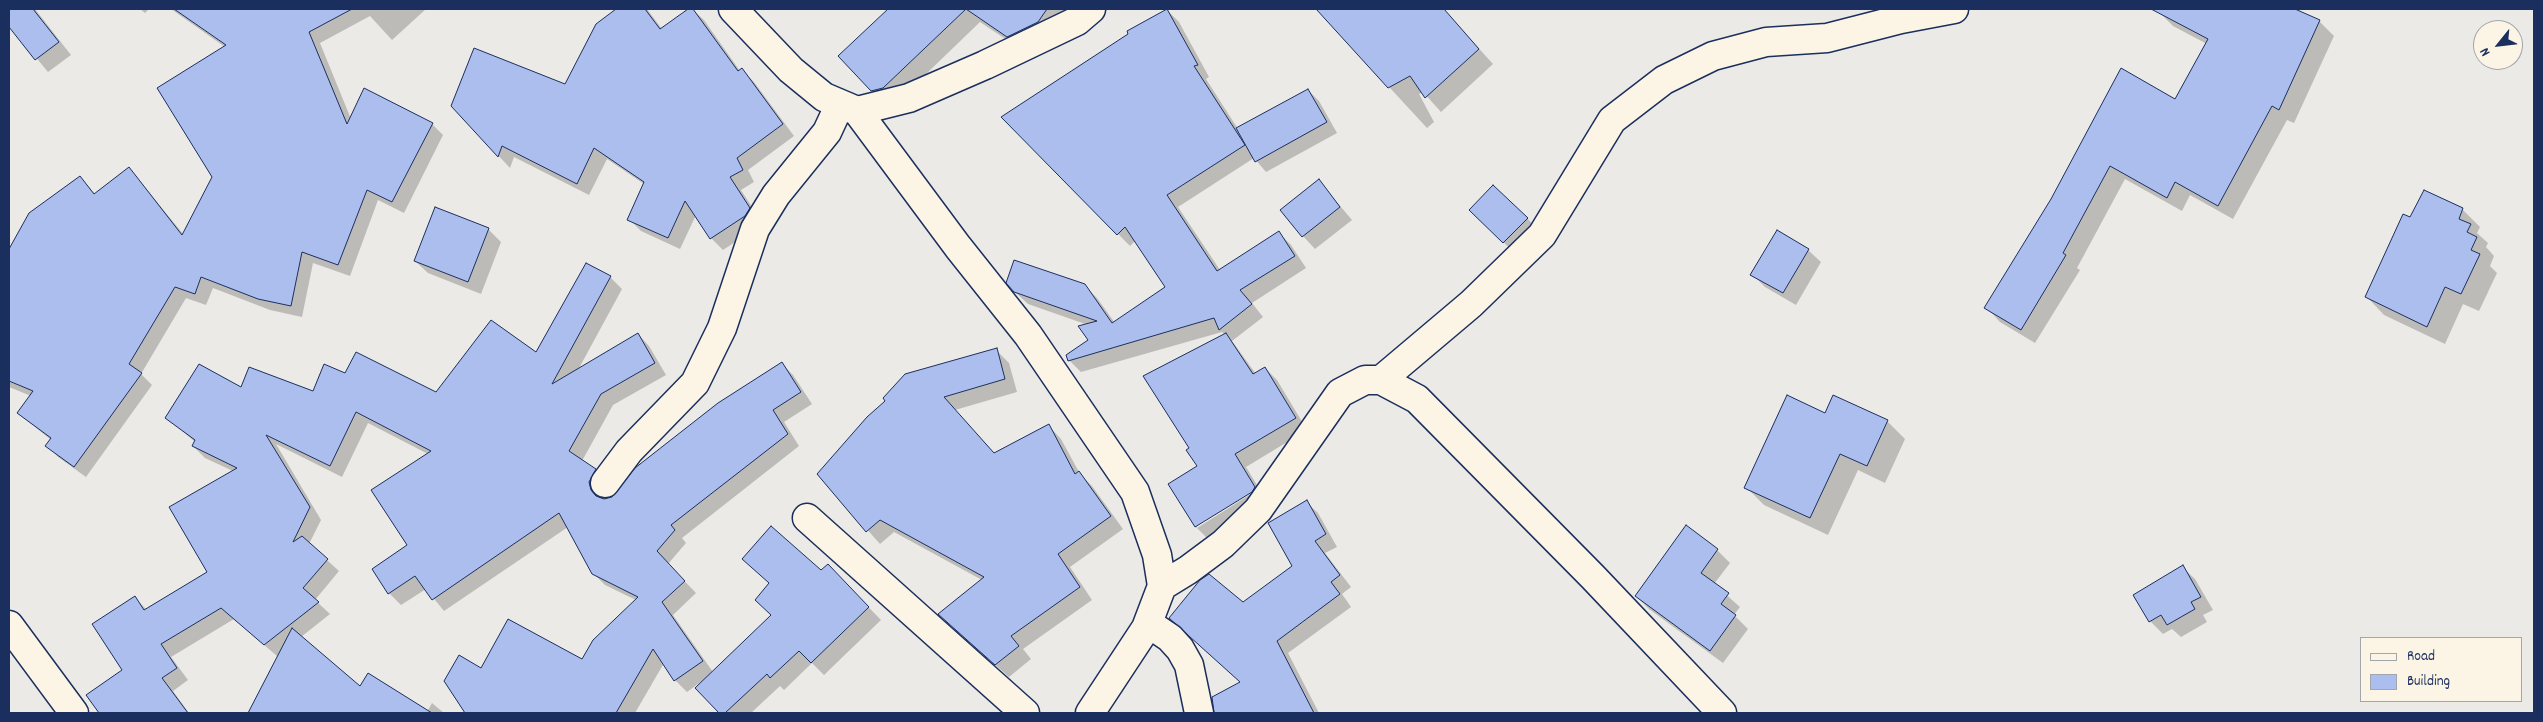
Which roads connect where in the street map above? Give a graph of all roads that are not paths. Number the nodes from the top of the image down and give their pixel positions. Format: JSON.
{"nodes":[{"id":1,"x":733,"y":9,"type":"edge"},
{"id":2,"x":1091,"y":9,"type":"edge"},
{"id":3,"x":1954,"y":9,"type":"edge"},
{"id":4,"x":849,"y":107,"type":"junction"},
{"id":5,"x":1381,"y":380,"type":"junction"},
{"id":6,"x":605,"y":483,"type":"dead end"},
{"id":7,"x":807,"y":518,"type":"dead end"},
{"id":8,"x":1162,"y":586,"type":"junction"},
{"id":9,"x":1148,"y":622,"type":"junction"},
{"id":10,"x":9,"y":625,"type":"edge"},
{"id":11,"x":74,"y":713,"type":"edge"},
{"id":12,"x":1025,"y":713,"type":"edge"},
{"id":13,"x":1090,"y":713,"type":"edge"},
{"id":14,"x":1199,"y":713,"type":"edge"},
{"id":15,"x":1722,"y":713,"type":"edge"}],
"edges":[{"from":1,"to":4,"type":"street"},
{"from":2,"to":4,"type":"street"},
{"from":3,"to":5,"type":"street"},
{"from":4,"to":6,"type":"street"},
{"from":4,"to":8,"type":"street"},
{"from":5,"to":8,"type":"street"},
{"from":5,"to":15,"type":"street"},
{"from":7,"to":12,"type":"street"},
{"from":8,"to":9,"type":"street"},
{"from":9,"to":13,"type":"street"},
{"from":9,"to":14,"type":"street"},
{"from":10,"to":11,"type":"street"}]}
